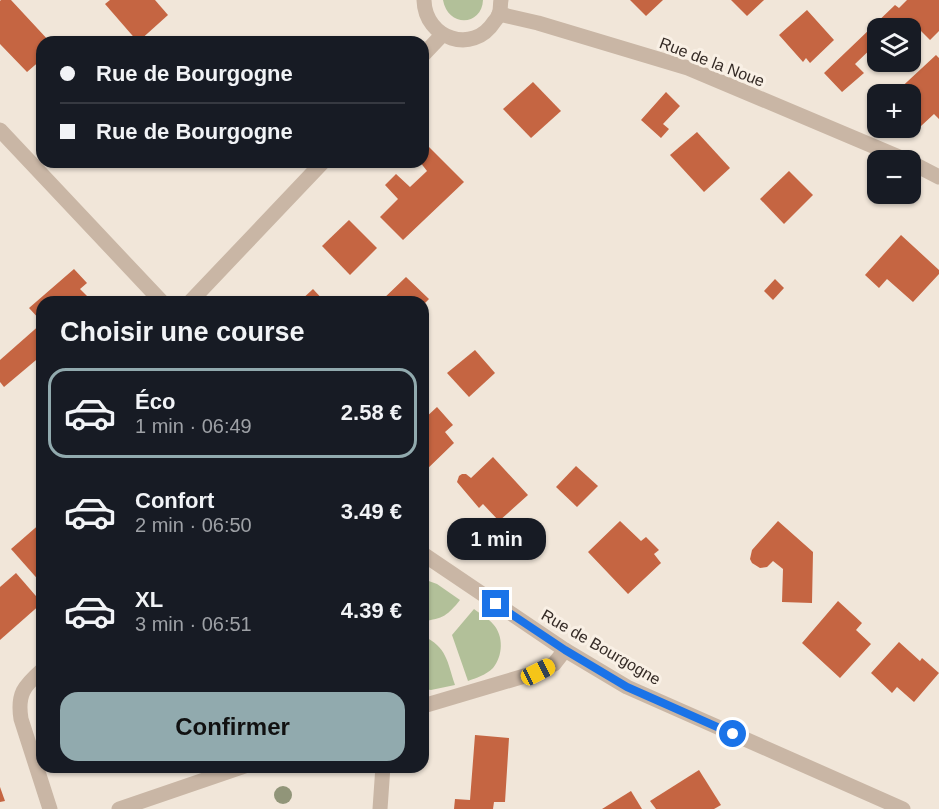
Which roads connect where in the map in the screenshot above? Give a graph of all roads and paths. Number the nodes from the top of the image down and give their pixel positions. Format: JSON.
{"nodes":[{"id":1,"x":424,"y":0,"type":"edge"},
{"id":2,"x":500,"y":7,"type":"edge"},
{"id":3,"x":442,"y":35,"type":"junction"},
{"id":4,"x":429,"y":49,"type":"edge"},
{"id":5,"x":0,"y":130,"type":"edge"},
{"id":6,"x":882,"y":150,"type":"edge"},
{"id":7,"x":317,"y":168,"type":"edge"},
{"id":8,"x":921,"y":168,"type":"edge"},
{"id":9,"x":939,"y":177,"type":"edge"},
{"id":10,"x":156,"y":296,"type":"edge"},
{"id":11,"x":196,"y":296,"type":"edge"},
{"id":12,"x":429,"y":558,"type":"edge"},
{"id":13,"x":565,"y":650,"type":"junction"},
{"id":14,"x":36,"y":676,"type":"edge"},
{"id":15,"x":429,"y":704,"type":"edge"},
{"id":16,"x":36,"y":766,"type":"edge"},
{"id":17,"x":38,"y":773,"type":"edge"},
{"id":18,"x":224,"y":773,"type":"edge"},
{"id":19,"x":383,"y":773,"type":"edge"},
{"id":20,"x":50,"y":809,"type":"edge"},
{"id":21,"x":119,"y":809,"type":"edge"},
{"id":22,"x":380,"y":809,"type":"edge"},
{"id":23,"x":903,"y":809,"type":"edge"}],
"edges":[{"from":1,"to":3,"type":"street"},
{"from":2,"to":3,"type":"street"},
{"from":2,"to":6,"type":"street","name":"Rue de la Noue"},
{"from":3,"to":4,"type":"street"},
{"from":5,"to":10,"type":"street"},
{"from":7,"to":11,"type":"street"},
{"from":8,"to":9,"type":"street"},
{"from":12,"to":13,"type":"street","name":"Rue de Bourgogne"},
{"from":13,"to":15,"type":"street"},
{"from":13,"to":23,"type":"street","name":"Rue de Bourgogne"},
{"from":14,"to":16,"type":"street"},
{"from":17,"to":20,"type":"street"},
{"from":18,"to":21,"type":"street"},
{"from":19,"to":22,"type":"street"}]}
